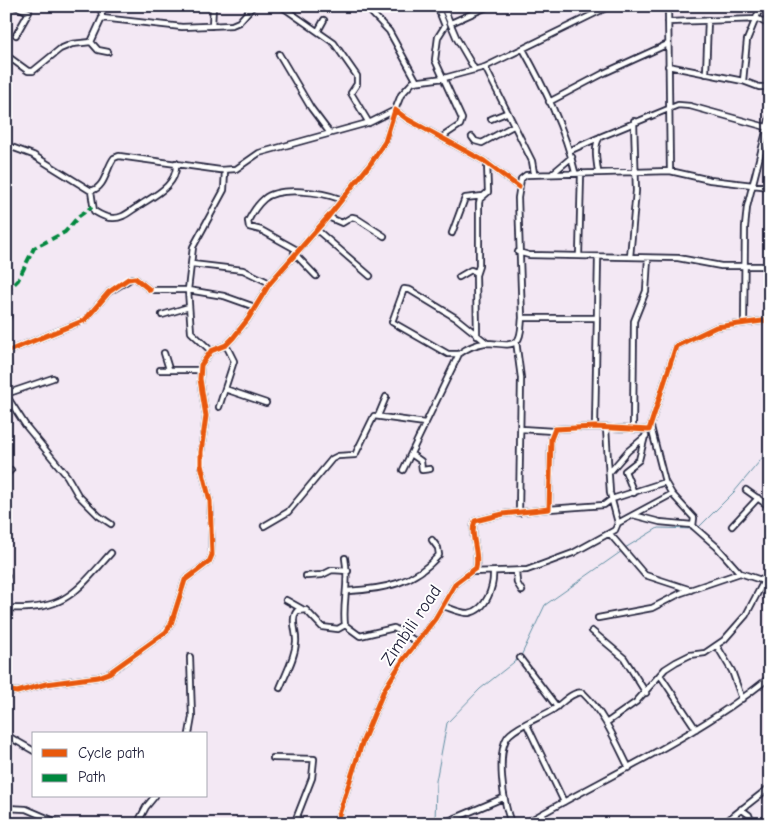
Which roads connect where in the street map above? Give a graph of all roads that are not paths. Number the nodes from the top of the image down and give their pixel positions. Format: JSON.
{"nodes":[{"id":1,"x":9,"y":6,"type":"edge"},
{"id":2,"x":15,"y":6,"type":"edge"},
{"id":3,"x":101,"y":6,"type":"edge"},
{"id":4,"x":213,"y":6,"type":"edge"},
{"id":5,"x":253,"y":6,"type":"edge"},
{"id":6,"x":281,"y":6,"type":"edge"},
{"id":7,"x":365,"y":6,"type":"edge"},
{"id":8,"x":437,"y":6,"type":"edge"},
{"id":9,"x":443,"y":6,"type":"edge"},
{"id":10,"x":489,"y":6,"type":"edge"},
{"id":11,"x":610,"y":6,"type":"edge"},
{"id":12,"x":668,"y":6,"type":"edge"},
{"id":13,"x":761,"y":6,"type":"edge"},
{"id":14,"x":6,"y":10,"type":"edge"},
{"id":15,"x":102,"y":18,"type":"junction"},
{"id":16,"x":758,"y":19,"type":"junction"},
{"id":17,"x":324,"y":20,"type":"dead end"},
{"id":18,"x":708,"y":20,"type":"junction"},
{"id":19,"x":668,"y":22,"type":"junction"},
{"id":20,"x":450,"y":23,"type":"junction"},
{"id":21,"x":770,"y":24,"type":"edge"},
{"id":22,"x":212,"y":26,"type":"junction"},
{"id":23,"x":318,"y":31,"type":"junction"},
{"id":24,"x":16,"y":35,"type":"dead end"},
{"id":25,"x":91,"y":42,"type":"junction"},
{"id":26,"x":668,"y":44,"type":"junction"},
{"id":27,"x":522,"y":49,"type":"junction"},
{"id":28,"x":108,"y":52,"type":"dead end"},
{"id":29,"x":279,"y":54,"type":"dead end"},
{"id":30,"x":6,"y":55,"type":"edge"},
{"id":31,"x":668,"y":66,"type":"junction"},
{"id":32,"x":485,"y":67,"type":"junction"},
{"id":33,"x":475,"y":70,"type":"junction"},
{"id":34,"x":706,"y":74,"type":"junction"},
{"id":35,"x":444,"y":78,"type":"junction"},
{"id":36,"x":416,"y":80,"type":"junction"},
{"id":37,"x":743,"y":80,"type":"junction"},
{"id":38,"x":770,"y":87,"type":"edge"},
{"id":39,"x":550,"y":102,"type":"junction"},
{"id":40,"x":669,"y":108,"type":"junction"},
{"id":41,"x":394,"y":110,"type":"junction"},
{"id":42,"x":506,"y":113,"type":"junction"},
{"id":43,"x":770,"y":116,"type":"edge"},
{"id":44,"x":492,"y":119,"type":"dead end"},
{"id":45,"x":634,"y":122,"type":"junction"},
{"id":46,"x":369,"y":123,"type":"junction"},
{"id":47,"x":512,"y":126,"type":"junction"},
{"id":48,"x":766,"y":127,"type":"junction"},
{"id":49,"x":329,"y":132,"type":"junction"},
{"id":50,"x":442,"y":137,"type":"junction"},
{"id":51,"x":472,"y":137,"type":"dead end"},
{"id":52,"x":599,"y":138,"type":"junction"},
{"id":53,"x":6,"y":144,"type":"edge"},
{"id":54,"x":569,"y":150,"type":"junction"},
{"id":55,"x":572,"y":157,"type":"junction"},
{"id":56,"x":176,"y":162,"type":"junction"},
{"id":57,"x":487,"y":163,"type":"junction"},
{"id":58,"x":225,"y":170,"type":"junction"},
{"id":59,"x":598,"y":172,"type":"junction"},
{"id":60,"x":670,"y":172,"type":"junction"},
{"id":61,"x":534,"y":173,"type":"junction"},
{"id":62,"x":553,"y":173,"type":"junction"},
{"id":63,"x":578,"y":173,"type":"junction"},
{"id":64,"x":635,"y":174,"type":"junction"},
{"id":65,"x":753,"y":184,"type":"junction"},
{"id":66,"x":519,"y":187,"type":"junction"},
{"id":67,"x":770,"y":187,"type":"edge"},
{"id":68,"x":91,"y":191,"type":"junction"},
{"id":69,"x":483,"y":196,"type":"junction"},
{"id":70,"x":340,"y":199,"type":"junction"},
{"id":71,"x":328,"y":216,"type":"junction"},
{"id":72,"x":316,"y":230,"type":"junction"},
{"id":73,"x":452,"y":232,"type":"dead end"},
{"id":74,"x":384,"y":236,"type":"dead end"},
{"id":75,"x":295,"y":252,"type":"junction"},
{"id":76,"x":518,"y":252,"type":"junction"},
{"id":77,"x":770,"y":254,"type":"edge"},
{"id":78,"x":579,"y":256,"type":"junction"},
{"id":79,"x":598,"y":257,"type":"junction"},
{"id":80,"x":630,"y":258,"type":"junction"},
{"id":81,"x":648,"y":258,"type":"junction"},
{"id":82,"x":192,"y":264,"type":"dead end"},
{"id":83,"x":743,"y":265,"type":"junction"},
{"id":84,"x":768,"y":266,"type":"edge"},
{"id":85,"x":476,"y":272,"type":"junction"},
{"id":86,"x":316,"y":276,"type":"dead end"},
{"id":87,"x":370,"y":276,"type":"dead end"},
{"id":88,"x":459,"y":277,"type":"dead end"},
{"id":89,"x":270,"y":283,"type":"junction"},
{"id":90,"x":188,"y":290,"type":"junction"},
{"id":91,"x":189,"y":307,"type":"junction"},
{"id":92,"x":255,"y":307,"type":"junction"},
{"id":93,"x":162,"y":315,"type":"dead end"},
{"id":94,"x":522,"y":318,"type":"junction"},
{"id":95,"x":597,"y":318,"type":"junction"},
{"id":96,"x":770,"y":320,"type":"edge"},
{"id":97,"x":744,"y":322,"type":"junction"},
{"id":98,"x":477,"y":336,"type":"junction"},
{"id":99,"x":516,"y":341,"type":"junction"},
{"id":100,"x":486,"y":343,"type":"junction"},
{"id":101,"x":226,"y":344,"type":"junction"},
{"id":102,"x":211,"y":350,"type":"junction"},
{"id":103,"x":6,"y":352,"type":"edge"},
{"id":104,"x":164,"y":353,"type":"dead end"},
{"id":105,"x":460,"y":354,"type":"junction"},
{"id":106,"x":169,"y":369,"type":"junction"},
{"id":107,"x":160,"y":370,"type":"dead end"},
{"id":108,"x":200,"y":370,"type":"junction"},
{"id":109,"x":53,"y":378,"type":"dead end"},
{"id":110,"x":224,"y":389,"type":"junction"},
{"id":111,"x":6,"y":395,"type":"edge"},
{"id":112,"x":386,"y":397,"type":"dead end"},
{"id":113,"x":266,"y":403,"type":"dead end"},
{"id":114,"x":219,"y":407,"type":"dead end"},
{"id":115,"x":378,"y":416,"type":"junction"},
{"id":116,"x":425,"y":423,"type":"junction"},
{"id":117,"x":595,"y":427,"type":"junction"},
{"id":118,"x":521,"y":428,"type":"junction"},
{"id":119,"x":606,"y":428,"type":"junction"},
{"id":120,"x":634,"y":428,"type":"junction"},
{"id":121,"x":650,"y":428,"type":"junction"},
{"id":122,"x":553,"y":431,"type":"junction"},
{"id":123,"x":646,"y":436,"type":"junction"},
{"id":124,"x":411,"y":454,"type":"junction"},
{"id":125,"x":430,"y":469,"type":"dead end"},
{"id":126,"x":11,"y":470,"type":"dead end"},
{"id":127,"x":402,"y":470,"type":"dead end"},
{"id":128,"x":609,"y":473,"type":"junction"},
{"id":129,"x":6,"y":475,"type":"edge"},
{"id":130,"x":665,"y":482,"type":"junction"},
{"id":131,"x":746,"y":490,"type":"dead end"},
{"id":132,"x":634,"y":493,"type":"junction"},
{"id":133,"x":672,"y":494,"type":"junction"},
{"id":134,"x":758,"y":498,"type":"junction"},
{"id":135,"x":612,"y":500,"type":"junction"},
{"id":136,"x":770,"y":507,"type":"edge"},
{"id":137,"x":550,"y":509,"type":"junction"},
{"id":138,"x":519,"y":513,"type":"junction"},
{"id":139,"x":632,"y":515,"type":"junction"},
{"id":140,"x":618,"y":523,"type":"junction"},
{"id":141,"x":112,"y":524,"type":"dead end"},
{"id":142,"x":692,"y":525,"type":"junction"},
{"id":143,"x":264,"y":526,"type":"dead end"},
{"id":144,"x":732,"y":526,"type":"dead end"},
{"id":145,"x":610,"y":534,"type":"junction"},
{"id":146,"x":432,"y":540,"type":"dead end"},
{"id":147,"x":111,"y":553,"type":"dead end"},
{"id":148,"x":345,"y":558,"type":"dead end"},
{"id":149,"x":348,"y":571,"type":"junction"},
{"id":150,"x":472,"y":572,"type":"junction"},
{"id":151,"x":493,"y":572,"type":"junction"},
{"id":152,"x":516,"y":572,"type":"junction"},
{"id":153,"x":740,"y":573,"type":"junction"},
{"id":154,"x":306,"y":576,"type":"dead end"},
{"id":155,"x":767,"y":581,"type":"edge"},
{"id":156,"x":691,"y":590,"type":"junction"},
{"id":157,"x":348,"y":591,"type":"junction"},
{"id":158,"x":522,"y":591,"type":"dead end"},
{"id":159,"x":286,"y":600,"type":"dead end"},
{"id":160,"x":443,"y":606,"type":"junction"},
{"id":161,"x":6,"y":608,"type":"edge"},
{"id":162,"x":302,"y":609,"type":"junction"},
{"id":163,"x":598,"y":618,"type":"dead end"},
{"id":164,"x":345,"y":625,"type":"junction"},
{"id":165,"x":592,"y":631,"type":"dead end"},
{"id":166,"x":417,"y":642,"type":"junction"},
{"id":167,"x":717,"y":646,"type":"junction"},
{"id":168,"x":190,"y":657,"type":"dead end"},
{"id":169,"x":520,"y":658,"type":"dead end"},
{"id":170,"x":660,"y":675,"type":"junction"},
{"id":171,"x":770,"y":677,"type":"edge"},
{"id":172,"x":280,"y":688,"type":"dead end"},
{"id":173,"x":6,"y":690,"type":"edge"},
{"id":174,"x":646,"y":693,"type":"junction"},
{"id":175,"x":742,"y":698,"type":"junction"},
{"id":176,"x":557,"y":706,"type":"junction"},
{"id":177,"x":606,"y":723,"type":"junction"},
{"id":178,"x":527,"y":725,"type":"junction"},
{"id":179,"x":696,"y":729,"type":"junction"},
{"id":180,"x":189,"y":732,"type":"edge"},
{"id":181,"x":6,"y":735,"type":"edge"},
{"id":182,"x":32,"y":750,"type":"edge"},
{"id":183,"x":273,"y":758,"type":"dead end"},
{"id":184,"x":629,"y":768,"type":"junction"},
{"id":185,"x":770,"y":787,"type":"edge"},
{"id":186,"x":153,"y":798,"type":"edge"},
{"id":187,"x":503,"y":798,"type":"junction"},
{"id":188,"x":564,"y":802,"type":"junction"},
{"id":189,"x":6,"y":808,"type":"edge"},
{"id":190,"x":741,"y":809,"type":"junction"},
{"id":191,"x":446,"y":822,"type":"dead end"},
{"id":192,"x":61,"y":824,"type":"edge"},
{"id":193,"x":139,"y":824,"type":"edge"},
{"id":194,"x":294,"y":824,"type":"edge"},
{"id":195,"x":336,"y":824,"type":"edge"},
{"id":196,"x":512,"y":824,"type":"edge"},
{"id":197,"x":524,"y":824,"type":"edge"},
{"id":198,"x":723,"y":824,"type":"edge"},
{"id":199,"x":752,"y":824,"type":"edge"}],
"edges":[{"from":1,"to":14,"type":"street"},
{"from":2,"to":24,"type":"street"},
{"from":3,"to":15,"type":"street"},
{"from":4,"to":22,"type":"street"},
{"from":5,"to":22,"type":"street"},
{"from":6,"to":23,"type":"street"},
{"from":7,"to":36,"type":"street"},
{"from":8,"to":35,"type":"street"},
{"from":9,"to":20,"type":"street"},
{"from":10,"to":20,"type":"street"},
{"from":11,"to":27,"type":"street"},
{"from":12,"to":19,"type":"street"},
{"from":13,"to":16,"type":"street"},
{"from":15,"to":22,"type":"street"},
{"from":15,"to":25,"type":"street"},
{"from":16,"to":18,"type":"street"},
{"from":16,"to":21,"type":"street"},
{"from":16,"to":37,"type":"street"},
{"from":17,"to":23,"type":"street"},
{"from":18,"to":19,"type":"street"},
{"from":18,"to":34,"type":"street"},
{"from":19,"to":26,"type":"street"},
{"from":20,"to":33,"type":"street"},
{"from":23,"to":46,"type":"street"},
{"from":25,"to":28,"type":"street"},
{"from":25,"to":30,"type":"street"},
{"from":26,"to":31,"type":"street"},
{"from":26,"to":39,"type":"street"},
{"from":27,"to":32,"type":"street"},
{"from":27,"to":39,"type":"street"},
{"from":29,"to":49,"type":"street"},
{"from":31,"to":34,"type":"street"},
{"from":31,"to":40,"type":"street"},
{"from":32,"to":33,"type":"street"},
{"from":32,"to":42,"type":"street"},
{"from":33,"to":35,"type":"street"},
{"from":34,"to":37,"type":"street"},
{"from":35,"to":36,"type":"street"},
{"from":35,"to":50,"type":"street"},
{"from":36,"to":41,"type":"street"},
{"from":37,"to":38,"type":"street"},
{"from":39,"to":54,"type":"street"},
{"from":40,"to":45,"type":"street"},
{"from":40,"to":48,"type":"street"},
{"from":40,"to":60,"type":"street"},
{"from":41,"to":46,"type":"street"},
{"from":41,"to":50,"type":"street"},
{"from":41,"to":70,"type":"street"},
{"from":42,"to":44,"type":"street"},
{"from":42,"to":47,"type":"street"},
{"from":43,"to":48,"type":"street"},
{"from":45,"to":52,"type":"street"},
{"from":45,"to":64,"type":"street"},
{"from":46,"to":49,"type":"street"},
{"from":47,"to":51,"type":"street"},
{"from":47,"to":61,"type":"street"},
{"from":48,"to":65,"type":"street"},
{"from":49,"to":58,"type":"street"},
{"from":50,"to":57,"type":"street"},
{"from":52,"to":54,"type":"street"},
{"from":52,"to":59,"type":"street"},
{"from":53,"to":68,"type":"street"},
{"from":54,"to":55,"type":"street"},
{"from":55,"to":62,"type":"street"},
{"from":55,"to":63,"type":"street"},
{"from":56,"to":58,"type":"street"},
{"from":56,"to":68,"type":"street"},
{"from":56,"to":68,"type":"street"},
{"from":57,"to":66,"type":"street"},
{"from":57,"to":69,"type":"street"},
{"from":58,"to":90,"type":"street"},
{"from":59,"to":63,"type":"street"},
{"from":59,"to":64,"type":"street"},
{"from":60,"to":64,"type":"street"},
{"from":60,"to":65,"type":"street"},
{"from":61,"to":62,"type":"street"},
{"from":61,"to":66,"type":"street"},
{"from":62,"to":63,"type":"street"},
{"from":63,"to":78,"type":"street"},
{"from":64,"to":80,"type":"street"},
{"from":65,"to":67,"type":"street"},
{"from":65,"to":83,"type":"street"},
{"from":66,"to":76,"type":"street"},
{"from":69,"to":73,"type":"street"},
{"from":69,"to":85,"type":"street"},
{"from":70,"to":71,"type":"street"},
{"from":70,"to":75,"type":"street"},
{"from":71,"to":72,"type":"street"},
{"from":71,"to":74,"type":"street"},
{"from":72,"to":75,"type":"street"},
{"from":72,"to":87,"type":"street"},
{"from":75,"to":86,"type":"street"},
{"from":75,"to":89,"type":"street"},
{"from":76,"to":78,"type":"street"},
{"from":76,"to":94,"type":"street"},
{"from":77,"to":84,"type":"street"},
{"from":78,"to":79,"type":"street"},
{"from":79,"to":80,"type":"street"},
{"from":79,"to":95,"type":"street"},
{"from":80,"to":81,"type":"street"},
{"from":81,"to":83,"type":"street"},
{"from":81,"to":120,"type":"street"},
{"from":82,"to":89,"type":"street"},
{"from":83,"to":84,"type":"street"},
{"from":83,"to":97,"type":"street"},
{"from":85,"to":88,"type":"street"},
{"from":85,"to":98,"type":"street"},
{"from":89,"to":92,"type":"street"},
{"from":90,"to":91,"type":"street"},
{"from":90,"to":92,"type":"street"},
{"from":90,"to":103,"type":"street"},
{"from":91,"to":93,"type":"street"},
{"from":91,"to":102,"type":"street"},
{"from":92,"to":101,"type":"street"},
{"from":94,"to":95,"type":"street"},
{"from":94,"to":99,"type":"street"},
{"from":95,"to":117,"type":"street"},
{"from":96,"to":97,"type":"street"},
{"from":97,"to":121,"type":"street"},
{"from":98,"to":100,"type":"street"},
{"from":98,"to":105,"type":"street"},
{"from":99,"to":100,"type":"street"},
{"from":99,"to":118,"type":"street"},
{"from":100,"to":105,"type":"street"},
{"from":101,"to":102,"type":"street"},
{"from":101,"to":110,"type":"street"},
{"from":102,"to":108,"type":"street"},
{"from":104,"to":106,"type":"street"},
{"from":105,"to":116,"type":"street"},
{"from":106,"to":107,"type":"street"},
{"from":106,"to":108,"type":"street"},
{"from":108,"to":173,"type":"street"},
{"from":109,"to":111,"type":"street"},
{"from":110,"to":113,"type":"street"},
{"from":110,"to":114,"type":"street"},
{"from":111,"to":141,"type":"street"},
{"from":112,"to":115,"type":"street"},
{"from":115,"to":116,"type":"street"},
{"from":115,"to":143,"type":"street"},
{"from":116,"to":124,"type":"street"},
{"from":117,"to":119,"type":"street"},
{"from":117,"to":122,"type":"street"},
{"from":118,"to":122,"type":"street"},
{"from":118,"to":138,"type":"street"},
{"from":119,"to":120,"type":"street"},
{"from":119,"to":128,"type":"street"},
{"from":120,"to":121,"type":"street"},
{"from":121,"to":123,"type":"street"},
{"from":121,"to":130,"type":"street"},
{"from":122,"to":137,"type":"street"},
{"from":123,"to":128,"type":"street"},
{"from":123,"to":132,"type":"street"},
{"from":124,"to":125,"type":"street"},
{"from":124,"to":127,"type":"street"},
{"from":126,"to":129,"type":"street"},
{"from":128,"to":135,"type":"street"},
{"from":130,"to":132,"type":"street"},
{"from":130,"to":133,"type":"street"},
{"from":131,"to":134,"type":"street"},
{"from":132,"to":135,"type":"street"},
{"from":133,"to":139,"type":"street"},
{"from":133,"to":142,"type":"street"},
{"from":134,"to":136,"type":"street"},
{"from":134,"to":144,"type":"street"},
{"from":135,"to":137,"type":"street"},
{"from":135,"to":140,"type":"street"},
{"from":137,"to":138,"type":"street"},
{"from":138,"to":150,"type":"street"},
{"from":139,"to":140,"type":"street"},
{"from":139,"to":142,"type":"street"},
{"from":140,"to":145,"type":"street"},
{"from":142,"to":153,"type":"street"},
{"from":145,"to":152,"type":"street"},
{"from":145,"to":156,"type":"street"},
{"from":146,"to":157,"type":"street"},
{"from":147,"to":161,"type":"street"},
{"from":148,"to":149,"type":"street"},
{"from":149,"to":154,"type":"street"},
{"from":149,"to":157,"type":"street"},
{"from":150,"to":151,"type":"street"},
{"from":150,"to":160,"type":"street","name":"Zimbili road"},
{"from":151,"to":152,"type":"street"},
{"from":151,"to":160,"type":"street"},
{"from":152,"to":158,"type":"street"},
{"from":153,"to":155,"type":"street"},
{"from":153,"to":156,"type":"street"},
{"from":155,"to":167,"type":"street"},
{"from":156,"to":163,"type":"street"},
{"from":157,"to":164,"type":"street"},
{"from":159,"to":162,"type":"street"},
{"from":160,"to":166,"type":"street","name":"Zimbili road"},
{"from":162,"to":164,"type":"street"},
{"from":162,"to":172,"type":"street"},
{"from":164,"to":166,"type":"street"},
{"from":165,"to":174,"type":"street"},
{"from":166,"to":195,"type":"street","name":"Zimbili road"},
{"from":167,"to":170,"type":"street"},
{"from":167,"to":175,"type":"street"},
{"from":168,"to":180,"type":"street"},
{"from":169,"to":176,"type":"street"},
{"from":170,"to":174,"type":"street"},
{"from":170,"to":179,"type":"street"},
{"from":171,"to":175,"type":"street"},
{"from":174,"to":177,"type":"street"},
{"from":175,"to":179,"type":"street"},
{"from":176,"to":177,"type":"street"},
{"from":176,"to":178,"type":"street"},
{"from":177,"to":184,"type":"street"},
{"from":178,"to":187,"type":"street"},
{"from":178,"to":188,"type":"street"},
{"from":179,"to":184,"type":"street"},
{"from":181,"to":182,"type":"street"},
{"from":183,"to":194,"type":"street"},
{"from":184,"to":188,"type":"street"},
{"from":185,"to":190,"type":"street"},
{"from":186,"to":193,"type":"street"},
{"from":187,"to":191,"type":"street"},
{"from":187,"to":196,"type":"street"},
{"from":188,"to":197,"type":"street"},
{"from":189,"to":192,"type":"street"},
{"from":190,"to":198,"type":"street"},
{"from":190,"to":199,"type":"street"}]}
